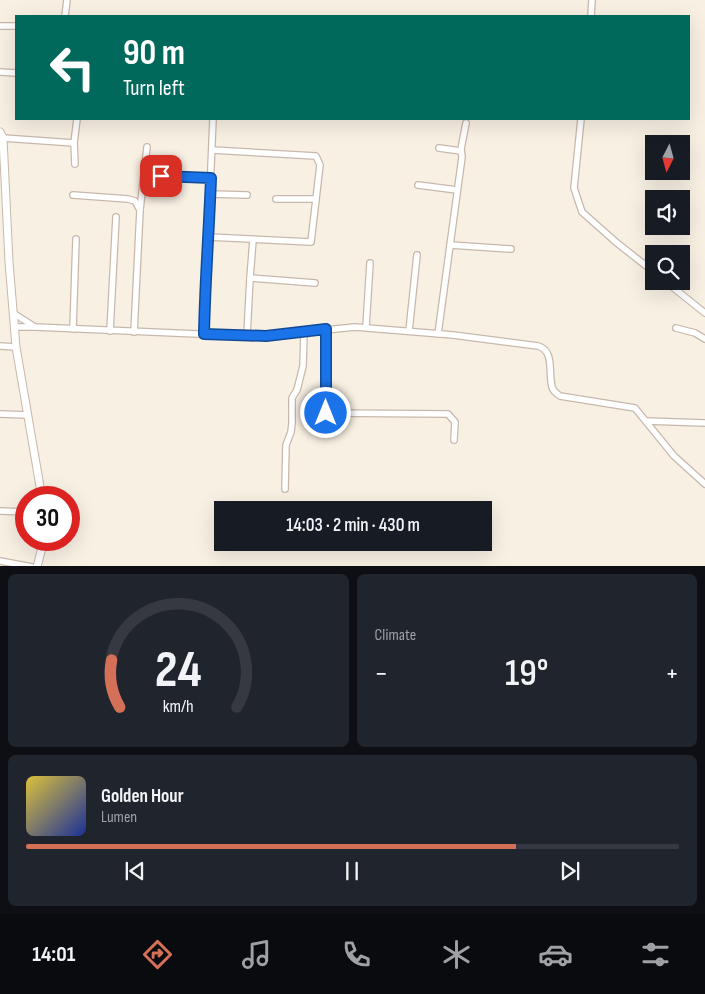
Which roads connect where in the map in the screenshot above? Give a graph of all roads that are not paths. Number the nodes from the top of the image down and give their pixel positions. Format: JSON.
{"nodes":[{"id":1,"x":67,"y":0,"type":"edge"},
{"id":2,"x":592,"y":0,"type":"edge"},
{"id":3,"x":65,"y":15,"type":"edge"},
{"id":4,"x":591,"y":15,"type":"edge"},
{"id":5,"x":0,"y":26,"type":"edge"},
{"id":6,"x":15,"y":26,"type":"edge"},
{"id":7,"x":0,"y":72,"type":"edge"},
{"id":8,"x":15,"y":73,"type":"edge"},
{"id":9,"x":77,"y":120,"type":"edge"},
{"id":10,"x":213,"y":120,"type":"edge"},
{"id":11,"x":581,"y":120,"type":"edge"},
{"id":12,"x":466,"y":124,"type":"dead end"},
{"id":13,"x":2,"y":135,"type":"edge"},
{"id":14,"x":74,"y":143,"type":"junction"},
{"id":15,"x":147,"y":147,"type":"dead end"},
{"id":16,"x":439,"y":148,"type":"dead end"},
{"id":17,"x":212,"y":150,"type":"junction"},
{"id":18,"x":461,"y":151,"type":"junction"},
{"id":19,"x":75,"y":164,"type":"dead end"},
{"id":20,"x":144,"y":176,"type":"junction"},
{"id":21,"x":211,"y":178,"type":"junction"},
{"id":22,"x":418,"y":185,"type":"dead end"},
{"id":23,"x":457,"y":190,"type":"junction"},
{"id":24,"x":210,"y":194,"type":"junction"},
{"id":25,"x":72,"y":195,"type":"dead end"},
{"id":26,"x":247,"y":195,"type":"dead end"},
{"id":27,"x":276,"y":199,"type":"dead end"},
{"id":28,"x":316,"y":199,"type":"junction"},
{"id":29,"x":140,"y":210,"type":"junction"},
{"id":30,"x":116,"y":217,"type":"dead end"},
{"id":31,"x":208,"y":237,"type":"junction"},
{"id":32,"x":76,"y":239,"type":"dead end"},
{"id":33,"x":253,"y":240,"type":"junction"},
{"id":34,"x":450,"y":244,"type":"junction"},
{"id":35,"x":510,"y":249,"type":"dead end"},
{"id":36,"x":416,"y":255,"type":"dead end"},
{"id":37,"x":370,"y":263,"type":"dead end"},
{"id":38,"x":645,"y":265,"type":"edge"},
{"id":39,"x":250,"y":278,"type":"junction"},
{"id":40,"x":315,"y":283,"type":"dead end"},
{"id":41,"x":676,"y":290,"type":"edge"},
{"id":42,"x":14,"y":313,"type":"junction"},
{"id":43,"x":705,"y":313,"type":"edge"},
{"id":44,"x":15,"y":327,"type":"junction"},
{"id":45,"x":366,"y":327,"type":"junction"},
{"id":46,"x":35,"y":328,"type":"junction"},
{"id":47,"x":676,"y":328,"type":"dead end"},
{"id":48,"x":73,"y":329,"type":"junction"},
{"id":49,"x":326,"y":329,"type":"junction"},
{"id":50,"x":110,"y":331,"type":"junction"},
{"id":51,"x":409,"y":331,"type":"junction"},
{"id":52,"x":134,"y":332,"type":"junction"},
{"id":53,"x":304,"y":332,"type":"junction"},
{"id":54,"x":204,"y":334,"type":"junction"},
{"id":55,"x":438,"y":334,"type":"junction"},
{"id":56,"x":246,"y":335,"type":"junction"},
{"id":57,"x":705,"y":339,"type":"edge"},
{"id":58,"x":0,"y":346,"type":"edge"},
{"id":59,"x":16,"y":347,"type":"junction"},
{"id":60,"x":0,"y":414,"type":"edge"},
{"id":61,"x":28,"y":415,"type":"junction"},
{"id":62,"x":646,"y":421,"type":"junction"},
{"id":63,"x":705,"y":423,"type":"edge"},
{"id":64,"x":454,"y":440,"type":"dead end"},
{"id":65,"x":705,"y":484,"type":"edge"},
{"id":66,"x":40,"y":486,"type":"edge"},
{"id":67,"x":285,"y":489,"type":"dead end"},
{"id":68,"x":0,"y":510,"type":"edge"},
{"id":69,"x":15,"y":511,"type":"edge"},
{"id":70,"x":41,"y":551,"type":"edge"},
{"id":71,"x":0,"y":561,"type":"edge"},
{"id":72,"x":32,"y":566,"type":"edge"},
{"id":73,"x":37,"y":566,"type":"edge"}],
"edges":[{"from":1,"to":3,"type":"street"},
{"from":2,"to":4,"type":"street"},
{"from":5,"to":6,"type":"street"},
{"from":7,"to":8,"type":"street"},
{"from":9,"to":14,"type":"street"},
{"from":10,"to":17,"type":"street"},
{"from":11,"to":38,"type":"street"},
{"from":12,"to":18,"type":"street"},
{"from":13,"to":14,"type":"street"},
{"from":13,"to":42,"type":"street"},
{"from":14,"to":19,"type":"street"},
{"from":15,"to":20,"type":"street"},
{"from":16,"to":18,"type":"street"},
{"from":17,"to":21,"type":"street"},
{"from":17,"to":28,"type":"street"},
{"from":18,"to":23,"type":"street"},
{"from":20,"to":21,"type":"street"},
{"from":20,"to":29,"type":"street"},
{"from":21,"to":24,"type":"street"},
{"from":22,"to":23,"type":"street"},
{"from":23,"to":34,"type":"street"},
{"from":24,"to":26,"type":"street"},
{"from":24,"to":31,"type":"street"},
{"from":25,"to":29,"type":"street"},
{"from":27,"to":28,"type":"street"},
{"from":28,"to":33,"type":"street"},
{"from":29,"to":52,"type":"street"},
{"from":30,"to":50,"type":"street"},
{"from":31,"to":33,"type":"street"},
{"from":31,"to":54,"type":"street"},
{"from":32,"to":48,"type":"street"},
{"from":33,"to":39,"type":"street"},
{"from":34,"to":35,"type":"street"},
{"from":34,"to":55,"type":"street"},
{"from":36,"to":51,"type":"street"},
{"from":37,"to":45,"type":"street"},
{"from":39,"to":40,"type":"street"},
{"from":39,"to":56,"type":"street"},
{"from":41,"to":43,"type":"street"},
{"from":42,"to":44,"type":"street"},
{"from":42,"to":46,"type":"street"},
{"from":44,"to":46,"type":"street"},
{"from":44,"to":59,"type":"street"},
{"from":45,"to":49,"type":"street"},
{"from":45,"to":51,"type":"street"},
{"from":46,"to":48,"type":"street"},
{"from":47,"to":57,"type":"street"},
{"from":48,"to":50,"type":"street"},
{"from":49,"to":53,"type":"street"},
{"from":49,"to":64,"type":"street"},
{"from":50,"to":52,"type":"street"},
{"from":51,"to":55,"type":"street"},
{"from":52,"to":54,"type":"street"},
{"from":53,"to":56,"type":"street"},
{"from":53,"to":67,"type":"street"},
{"from":54,"to":56,"type":"street"},
{"from":55,"to":62,"type":"street"},
{"from":58,"to":59,"type":"street"},
{"from":59,"to":61,"type":"street"},
{"from":60,"to":61,"type":"street"},
{"from":61,"to":66,"type":"street"},
{"from":62,"to":63,"type":"street"},
{"from":62,"to":65,"type":"street"},
{"from":68,"to":69,"type":"street"},
{"from":70,"to":73,"type":"street"},
{"from":71,"to":72,"type":"street"}]}
